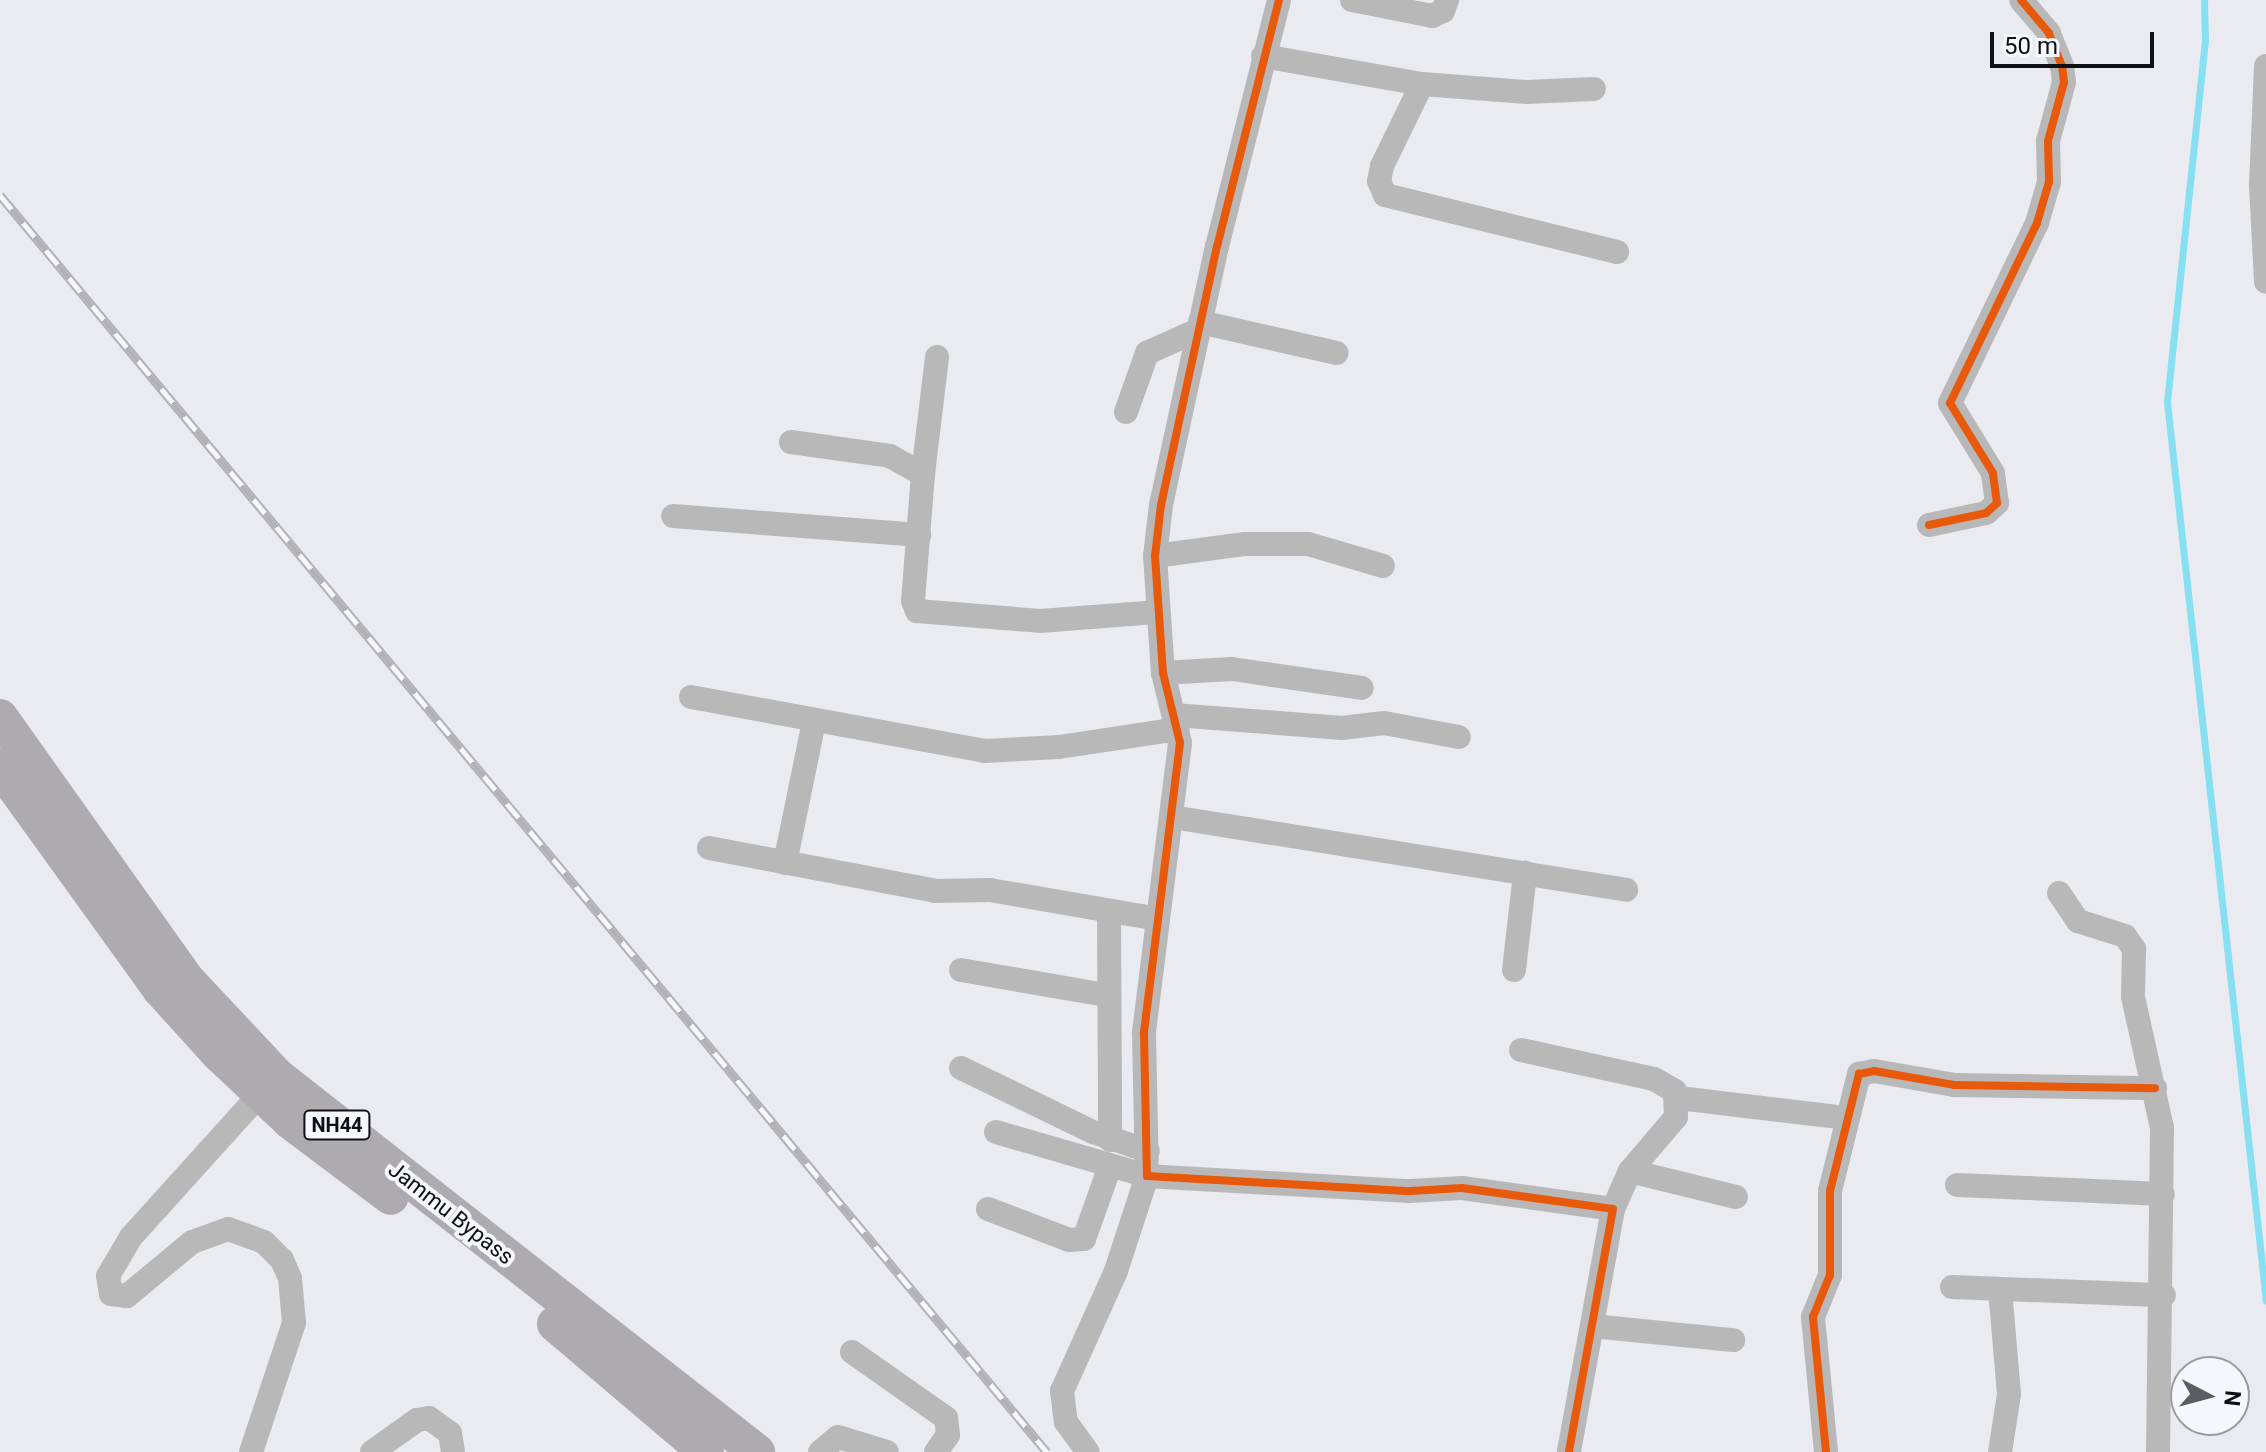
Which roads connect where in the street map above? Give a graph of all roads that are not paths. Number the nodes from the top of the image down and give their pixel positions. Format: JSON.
{"nodes":[{"id":1,"x":1279,"y":0,"type":"edge"},
{"id":2,"x":1352,"y":0,"type":"edge"},
{"id":3,"x":1447,"y":0,"type":"edge"},
{"id":4,"x":2021,"y":0,"type":"edge"},
{"id":5,"x":1263,"y":56,"type":"junction"},
{"id":6,"x":2266,"y":66,"type":"edge"},
{"id":7,"x":1422,"y":84,"type":"junction"},
{"id":8,"x":1594,"y":89,"type":"dead end"},
{"id":9,"x":2264,"y":170,"type":"edge"},
{"id":10,"x":1617,"y":252,"type":"dead end"},
{"id":11,"x":2266,"y":282,"type":"edge"},
{"id":12,"x":1199,"y":326,"type":"junction"},
{"id":13,"x":1337,"y":353,"type":"dead end"},
{"id":14,"x":937,"y":357,"type":"dead end"},
{"id":15,"x":1126,"y":412,"type":"dead end"},
{"id":16,"x":791,"y":442,"type":"dead end"},
{"id":17,"x":923,"y":474,"type":"junction"},
{"id":18,"x":673,"y":516,"type":"dead end"},
{"id":19,"x":1929,"y":525,"type":"dead end"},
{"id":20,"x":919,"y":535,"type":"junction"},
{"id":21,"x":1155,"y":556,"type":"junction"},
{"id":22,"x":1383,"y":566,"type":"dead end"},
{"id":23,"x":1138,"y":614,"type":"junction"},
{"id":24,"x":1163,"y":673,"type":"junction"},
{"id":25,"x":1362,"y":688,"type":"dead end"},
{"id":26,"x":691,"y":697,"type":"dead end"},
{"id":27,"x":0,"y":717,"type":"edge"},
{"id":28,"x":814,"y":722,"type":"junction"},
{"id":29,"x":1168,"y":726,"type":"junction"},
{"id":30,"x":1459,"y":737,"type":"dead end"},
{"id":31,"x":0,"y":767,"type":"edge"},
{"id":32,"x":1172,"y":817,"type":"junction"},
{"id":33,"x":709,"y":848,"type":"dead end"},
{"id":34,"x":785,"y":863,"type":"junction"},
{"id":35,"x":1525,"y":873,"type":"junction"},
{"id":36,"x":1626,"y":890,"type":"dead end"},
{"id":37,"x":2059,"y":893,"type":"dead end"},
{"id":38,"x":1131,"y":915,"type":"junction"},
{"id":39,"x":961,"y":970,"type":"dead end"},
{"id":40,"x":1514,"y":970,"type":"dead end"},
{"id":41,"x":1106,"y":995,"type":"junction"},
{"id":42,"x":1521,"y":1050,"type":"dead end"},
{"id":43,"x":961,"y":1068,"type":"dead end"},
{"id":44,"x":269,"y":1085,"type":"junction"},
{"id":45,"x":2155,"y":1088,"type":"junction"},
{"id":46,"x":1679,"y":1098,"type":"junction"},
{"id":47,"x":1846,"y":1118,"type":"junction"},
{"id":48,"x":996,"y":1132,"type":"dead end"},
{"id":49,"x":1127,"y":1145,"type":"junction"},
{"id":50,"x":1127,"y":1171,"type":"junction"},
{"id":51,"x":1630,"y":1171,"type":"junction"},
{"id":52,"x":1957,"y":1185,"type":"dead end"},
{"id":53,"x":2163,"y":1194,"type":"junction"},
{"id":54,"x":1736,"y":1197,"type":"dead end"},
{"id":55,"x":988,"y":1209,"type":"dead end"},
{"id":56,"x":1613,"y":1209,"type":"junction"},
{"id":57,"x":1952,"y":1287,"type":"dead end"},
{"id":58,"x":2000,"y":1289,"type":"junction"},
{"id":59,"x":2164,"y":1295,"type":"junction"},
{"id":60,"x":1592,"y":1326,"type":"junction"},
{"id":61,"x":1733,"y":1340,"type":"dead end"},
{"id":62,"x":852,"y":1352,"type":"dead end"},
{"id":63,"x":251,"y":1452,"type":"edge"},
{"id":64,"x":372,"y":1452,"type":"edge"},
{"id":65,"x":453,"y":1452,"type":"edge"},
{"id":66,"x":706,"y":1452,"type":"edge"},
{"id":67,"x":757,"y":1452,"type":"edge"},
{"id":68,"x":820,"y":1452,"type":"edge"},
{"id":69,"x":887,"y":1452,"type":"edge"},
{"id":70,"x":936,"y":1452,"type":"edge"},
{"id":71,"x":1088,"y":1452,"type":"edge"},
{"id":72,"x":1569,"y":1452,"type":"edge"},
{"id":73,"x":1826,"y":1452,"type":"edge"},
{"id":74,"x":2000,"y":1452,"type":"edge"},
{"id":75,"x":2158,"y":1452,"type":"edge"}],
"edges":[{"from":1,"to":5,"type":"street"},
{"from":2,"to":3,"type":"street"},
{"from":4,"to":19,"type":"street"},
{"from":5,"to":7,"type":"street"},
{"from":5,"to":12,"type":"street"},
{"from":6,"to":9,"type":"street"},
{"from":7,"to":8,"type":"street"},
{"from":7,"to":10,"type":"street"},
{"from":9,"to":11,"type":"street"},
{"from":12,"to":13,"type":"street"},
{"from":12,"to":15,"type":"street"},
{"from":12,"to":21,"type":"street"},
{"from":14,"to":17,"type":"street"},
{"from":16,"to":17,"type":"street"},
{"from":17,"to":20,"type":"street"},
{"from":18,"to":20,"type":"street"},
{"from":20,"to":23,"type":"street"},
{"from":21,"to":22,"type":"street"},
{"from":21,"to":23,"type":"street"},
{"from":23,"to":24,"type":"street"},
{"from":24,"to":25,"type":"street"},
{"from":24,"to":29,"type":"street"},
{"from":26,"to":28,"type":"street"},
{"from":27,"to":44,"type":"highway","name":"Jammu Bypass","number":"NH44"},
{"from":28,"to":29,"type":"street"},
{"from":28,"to":34,"type":"street"},
{"from":29,"to":30,"type":"street"},
{"from":29,"to":32,"type":"street"},
{"from":31,"to":44,"type":"highway","name":"Jammu Bypass","number":"NH44"},
{"from":32,"to":35,"type":"street"},
{"from":32,"to":38,"type":"street"},
{"from":33,"to":34,"type":"street"},
{"from":34,"to":38,"type":"street"},
{"from":35,"to":36,"type":"street"},
{"from":35,"to":40,"type":"street"},
{"from":37,"to":45,"type":"street"},
{"from":38,"to":41,"type":"street"},
{"from":38,"to":49,"type":"street"},
{"from":39,"to":41,"type":"street"},
{"from":41,"to":49,"type":"street"},
{"from":42,"to":46,"type":"street"},
{"from":43,"to":49,"type":"street"},
{"from":44,"to":63,"type":"street"},
{"from":44,"to":66,"type":"highway","name":"Jammu Bypass","number":"NH44"},
{"from":44,"to":67,"type":"highway","name":"Jammu Bypass","number":"NH44"},
{"from":45,"to":47,"type":"street"},
{"from":45,"to":53,"type":"street"},
{"from":46,"to":47,"type":"street"},
{"from":46,"to":51,"type":"street"},
{"from":47,"to":73,"type":"street"},
{"from":48,"to":50,"type":"street"},
{"from":49,"to":50,"type":"street"},
{"from":50,"to":55,"type":"street"},
{"from":50,"to":56,"type":"street"},
{"from":50,"to":71,"type":"street"},
{"from":51,"to":54,"type":"street"},
{"from":51,"to":56,"type":"street"},
{"from":52,"to":53,"type":"street"},
{"from":53,"to":59,"type":"street"},
{"from":56,"to":60,"type":"street"},
{"from":57,"to":58,"type":"street"},
{"from":58,"to":59,"type":"street"},
{"from":58,"to":74,"type":"street"},
{"from":59,"to":75,"type":"street"},
{"from":60,"to":61,"type":"street"},
{"from":60,"to":72,"type":"street"},
{"from":62,"to":70,"type":"street"},
{"from":64,"to":65,"type":"street"},
{"from":68,"to":69,"type":"street"}]}
